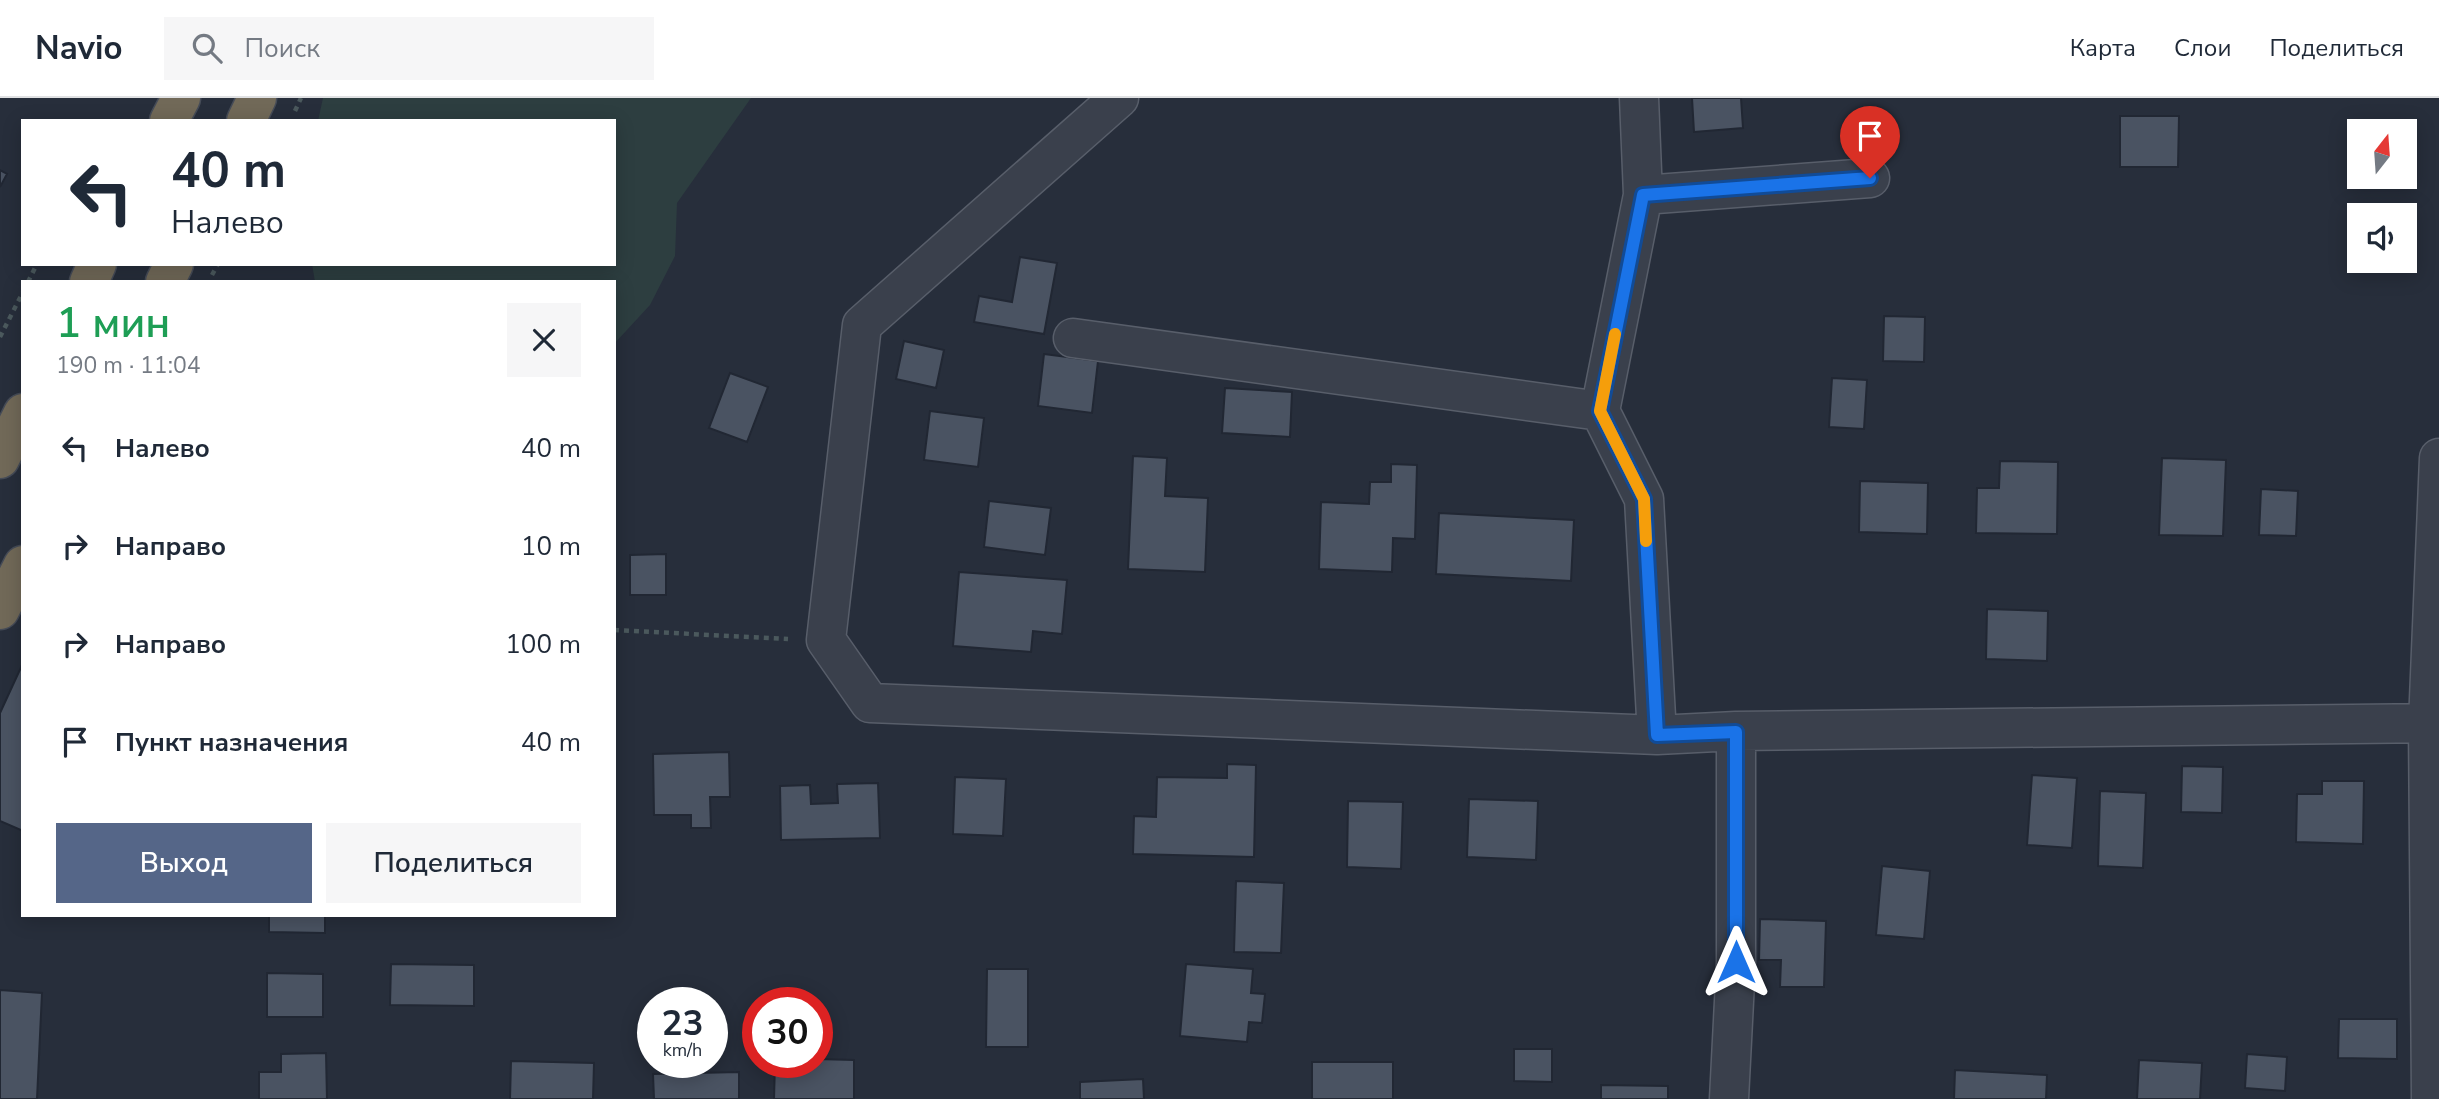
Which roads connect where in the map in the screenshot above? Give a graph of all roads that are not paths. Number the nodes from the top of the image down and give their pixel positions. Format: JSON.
{"nodes":[{"id":1,"x":181,"y":98,"type":"edge"},
{"id":2,"x":257,"y":98,"type":"edge"},
{"id":3,"x":1119,"y":98,"type":"edge"},
{"id":4,"x":1639,"y":98,"type":"edge"},
{"id":5,"x":170,"y":119,"type":"edge"},
{"id":6,"x":247,"y":119,"type":"edge"},
{"id":7,"x":1870,"y":178,"type":"dead end"},
{"id":8,"x":1643,"y":195,"type":"junction"},
{"id":9,"x":1073,"y":338,"type":"dead end"},
{"id":10,"x":1600,"y":411,"type":"junction"},
{"id":11,"x":21,"y":417,"type":"edge"},
{"id":12,"x":2439,"y":458,"type":"edge"},
{"id":13,"x":0,"y":459,"type":"edge"},
{"id":14,"x":21,"y":569,"type":"edge"},
{"id":15,"x":0,"y":610,"type":"edge"},
{"id":16,"x":2433,"y":723,"type":"edge"},
{"id":17,"x":1736,"y":732,"type":"junction"},
{"id":18,"x":1657,"y":735,"type":"junction"},
{"id":19,"x":1728,"y":1099,"type":"edge"},
{"id":20,"x":2431,"y":1099,"type":"edge"}],
"edges":[{"from":1,"to":5,"type":"highway"},
{"from":2,"to":6,"type":"highway"},
{"from":3,"to":18,"type":"street"},
{"from":4,"to":8,"type":"street"},
{"from":7,"to":8,"type":"street"},
{"from":8,"to":10,"type":"street"},
{"from":9,"to":10,"type":"street"},
{"from":10,"to":18,"type":"street"},
{"from":11,"to":13,"type":"highway"},
{"from":12,"to":16,"type":"street"},
{"from":14,"to":15,"type":"highway"},
{"from":16,"to":17,"type":"street"},
{"from":16,"to":20,"type":"street"},
{"from":17,"to":18,"type":"street"},
{"from":17,"to":19,"type":"street"}]}
